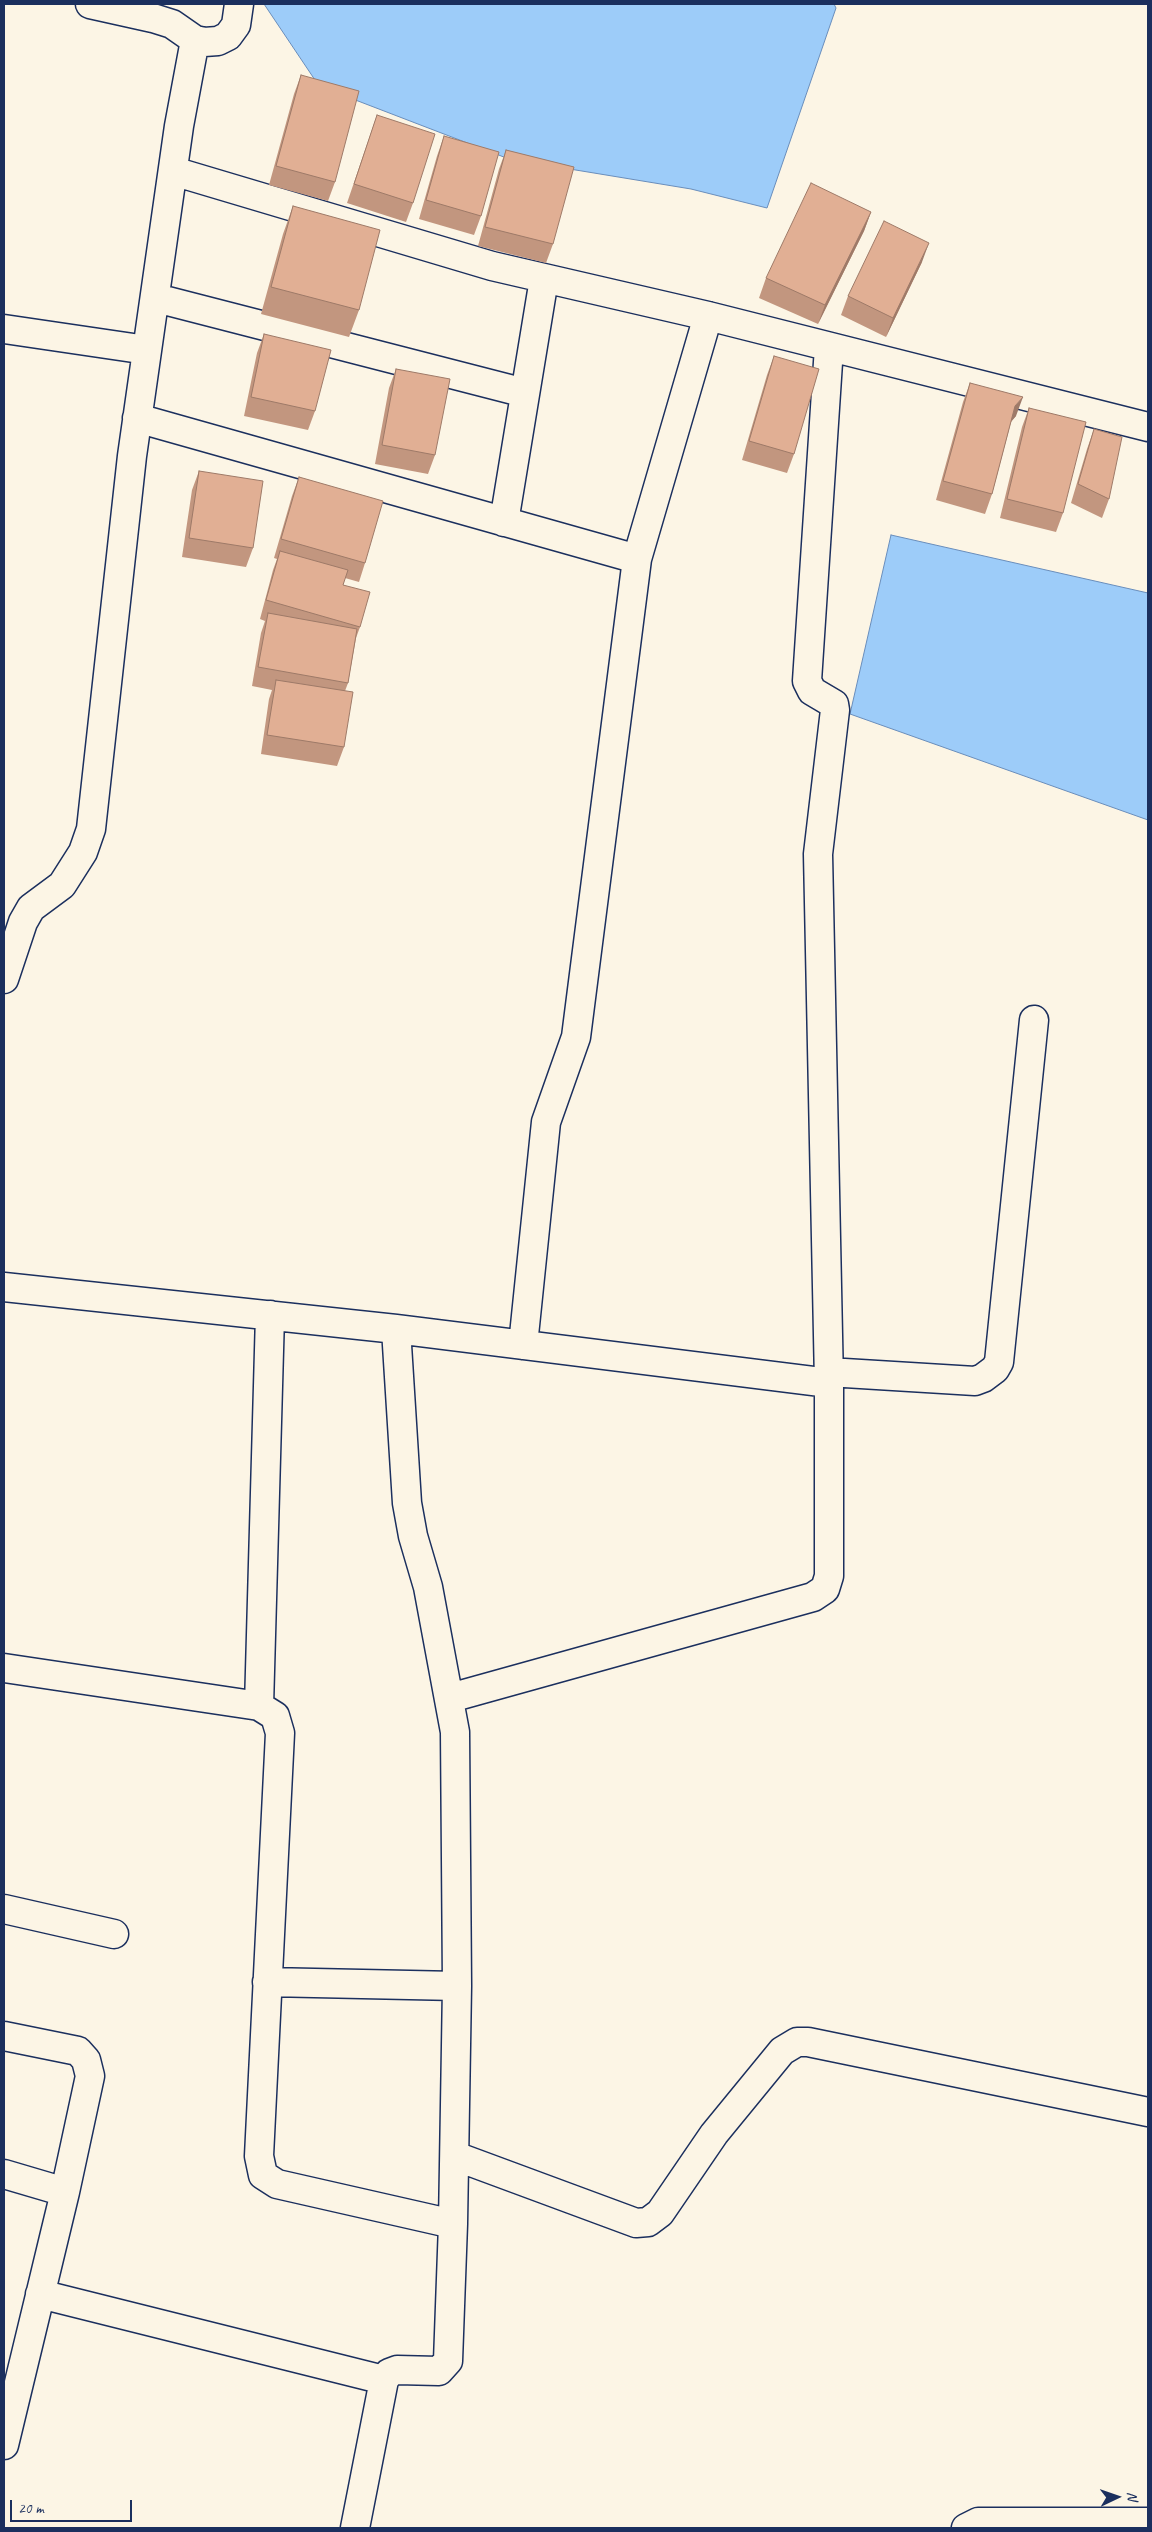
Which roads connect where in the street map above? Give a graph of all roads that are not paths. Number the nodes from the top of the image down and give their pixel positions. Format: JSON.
{"nodes":[{"id":1,"x":90,"y":4,"type":"edge"},
{"id":2,"x":239,"y":4,"type":"edge"},
{"id":3,"x":195,"y":40,"type":"junction"},
{"id":4,"x":173,"y":171,"type":"junction"},
{"id":5,"x":544,"y":279,"type":"junction"},
{"id":6,"x":156,"y":298,"type":"junction"},
{"id":7,"x":708,"y":316,"type":"junction"},
{"id":8,"x":4,"y":329,"type":"edge"},
{"id":9,"x":829,"y":347,"type":"junction"},
{"id":10,"x":147,"y":350,"type":"junction"},
{"id":11,"x":525,"y":393,"type":"junction"},
{"id":12,"x":137,"y":418,"type":"junction"},
{"id":13,"x":1148,"y":427,"type":"edge"},
{"id":14,"x":504,"y":522,"type":"junction"},
{"id":15,"x":637,"y":560,"type":"junction"},
{"id":16,"x":4,"y":979,"type":"edge"},
{"id":17,"x":1034,"y":1020,"type":"dead end"},
{"id":18,"x":4,"y":1287,"type":"edge"},
{"id":19,"x":270,"y":1315,"type":"junction"},
{"id":20,"x":396,"y":1329,"type":"junction"},
{"id":21,"x":523,"y":1345,"type":"junction"},
{"id":22,"x":828,"y":1377,"type":"junction"},
{"id":23,"x":4,"y":1668,"type":"edge"},
{"id":24,"x":450,"y":1698,"type":"junction"},
{"id":25,"x":259,"y":1706,"type":"junction"},
{"id":26,"x":4,"y":1908,"type":"edge"},
{"id":27,"x":114,"y":1934,"type":"dead end"},
{"id":28,"x":267,"y":1982,"type":"junction"},
{"id":29,"x":457,"y":1986,"type":"junction"},
{"id":30,"x":4,"y":2036,"type":"edge"},
{"id":31,"x":1148,"y":2112,"type":"edge"},
{"id":32,"x":454,"y":2156,"type":"junction"},
{"id":33,"x":4,"y":2174,"type":"edge"},
{"id":34,"x":65,"y":2192,"type":"junction"},
{"id":35,"x":453,"y":2224,"type":"junction"},
{"id":36,"x":40,"y":2294,"type":"junction"},
{"id":37,"x":384,"y":2380,"type":"junction"},
{"id":38,"x":4,"y":2445,"type":"edge"},
{"id":39,"x":1148,"y":2522,"type":"edge"},
{"id":40,"x":355,"y":2528,"type":"edge"},
{"id":41,"x":966,"y":2528,"type":"edge"}],
"edges":[{"from":1,"to":3,"type":"street"},
{"from":2,"to":3,"type":"street"},
{"from":3,"to":4,"type":"street"},
{"from":4,"to":5,"type":"street"},
{"from":4,"to":6,"type":"street"},
{"from":5,"to":7,"type":"street"},
{"from":5,"to":11,"type":"street"},
{"from":6,"to":10,"type":"street"},
{"from":6,"to":11,"type":"street"},
{"from":7,"to":9,"type":"street"},
{"from":7,"to":15,"type":"street"},
{"from":8,"to":10,"type":"street"},
{"from":9,"to":13,"type":"street"},
{"from":9,"to":22,"type":"street"},
{"from":10,"to":12,"type":"street"},
{"from":11,"to":14,"type":"street"},
{"from":12,"to":14,"type":"street"},
{"from":12,"to":16,"type":"street"},
{"from":14,"to":15,"type":"street"},
{"from":15,"to":21,"type":"street"},
{"from":17,"to":22,"type":"street"},
{"from":18,"to":19,"type":"street"},
{"from":19,"to":20,"type":"street"},
{"from":19,"to":25,"type":"street"},
{"from":20,"to":21,"type":"street"},
{"from":20,"to":24,"type":"street"},
{"from":21,"to":22,"type":"street"},
{"from":22,"to":24,"type":"street"},
{"from":23,"to":25,"type":"street"},
{"from":24,"to":29,"type":"street"},
{"from":25,"to":28,"type":"street"},
{"from":26,"to":27,"type":"street"},
{"from":28,"to":29,"type":"street"},
{"from":28,"to":35,"type":"street"},
{"from":29,"to":32,"type":"street"},
{"from":30,"to":34,"type":"street"},
{"from":31,"to":32,"type":"street"},
{"from":32,"to":35,"type":"street"},
{"from":33,"to":34,"type":"street"},
{"from":34,"to":36,"type":"street"},
{"from":35,"to":37,"type":"street"},
{"from":36,"to":37,"type":"street"},
{"from":36,"to":38,"type":"street"},
{"from":37,"to":40,"type":"street"},
{"from":39,"to":41,"type":"street"}]}
